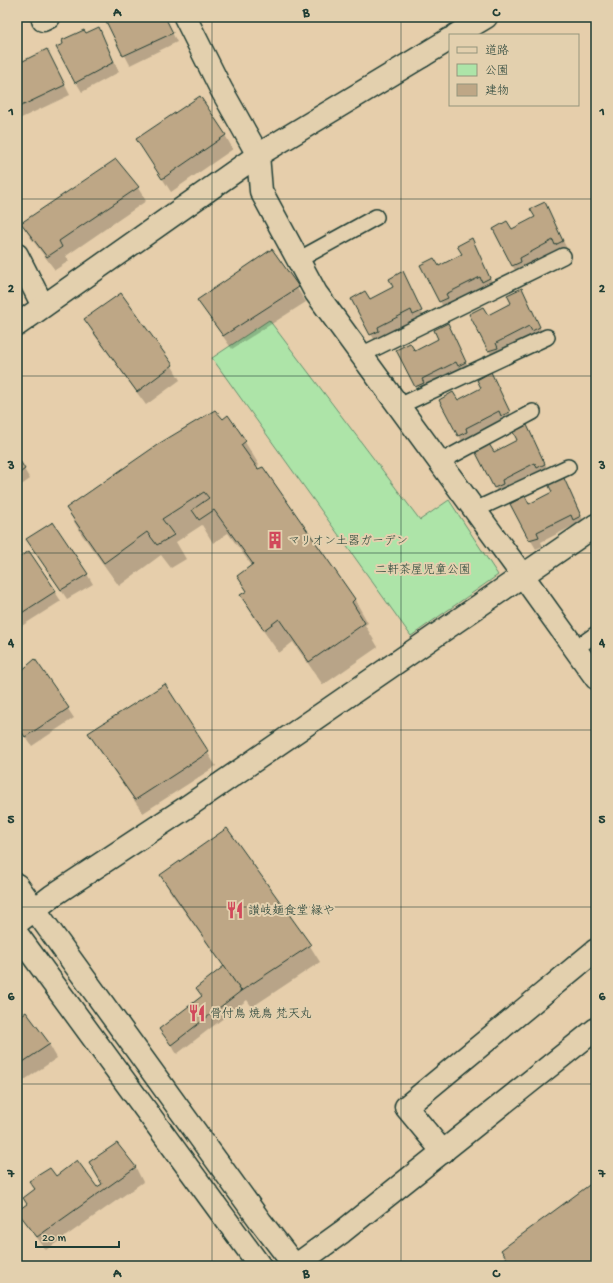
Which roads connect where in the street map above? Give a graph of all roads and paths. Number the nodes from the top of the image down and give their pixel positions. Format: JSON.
{"nodes":[{"id":1,"x":185,"y":17,"type":"edge"},
{"id":2,"x":486,"y":17,"type":"edge"},
{"id":3,"x":458,"y":34,"type":"edge"},
{"id":4,"x":449,"y":40,"type":"edge"},
{"id":5,"x":258,"y":155,"type":"junction"},
{"id":6,"x":376,"y":217,"type":"dead end"},
{"id":7,"x":17,"y":255,"type":"edge"},
{"id":8,"x":563,"y":256,"type":"dead end"},
{"id":9,"x":298,"y":260,"type":"junction"},
{"id":10,"x":43,"y":306,"type":"junction"},
{"id":11,"x":17,"y":325,"type":"edge"},
{"id":12,"x":547,"y":337,"type":"dead end"},
{"id":13,"x":362,"y":355,"type":"junction"},
{"id":14,"x":398,"y":406,"type":"junction"},
{"id":15,"x":533,"y":412,"type":"dead end"},
{"id":16,"x":440,"y":462,"type":"junction"},
{"id":17,"x":568,"y":467,"type":"dead end"},
{"id":18,"x":475,"y":510,"type":"junction"},
{"id":19,"x":596,"y":525,"type":"edge"},
{"id":20,"x":523,"y":576,"type":"junction"},
{"id":21,"x":596,"y":634,"type":"edge"},
{"id":22,"x":575,"y":649,"type":"junction"},
{"id":23,"x":596,"y":678,"type":"edge"},
{"id":24,"x":17,"y":885,"type":"edge"},
{"id":25,"x":35,"y":909,"type":"junction"},
{"id":26,"x":17,"y":923,"type":"edge"},
{"id":27,"x":17,"y":934,"type":"edge"},
{"id":28,"x":596,"y":950,"type":"edge"},
{"id":29,"x":596,"y":1029,"type":"edge"},
{"id":30,"x":443,"y":1152,"type":"junction"},
{"id":31,"x":260,"y":1266,"type":"edge"},
{"id":32,"x":295,"y":1266,"type":"edge"}],
"edges":[{"from":1,"to":5,"type":"street"},
{"from":2,"to":3,"type":"street"},
{"from":4,"to":5,"type":"street"},
{"from":5,"to":9,"type":"street"},
{"from":5,"to":10,"type":"street"},
{"from":6,"to":9,"type":"lane"},
{"from":7,"to":10,"type":"street"},
{"from":8,"to":13,"type":"lane"},
{"from":9,"to":13,"type":"street"},
{"from":10,"to":11,"type":"street"},
{"from":12,"to":14,"type":"lane"},
{"from":13,"to":14,"type":"street"},
{"from":14,"to":16,"type":"street"},
{"from":15,"to":16,"type":"lane"},
{"from":16,"to":18,"type":"street"},
{"from":17,"to":18,"type":"lane"},
{"from":18,"to":20,"type":"street"},
{"from":19,"to":20,"type":"street"},
{"from":20,"to":22,"type":"street"},
{"from":20,"to":25,"type":"street"},
{"from":21,"to":22,"type":"lane"},
{"from":22,"to":23,"type":"street"},
{"from":24,"to":25,"type":"street"},
{"from":25,"to":26,"type":"street"},
{"from":25,"to":32,"type":"street"},
{"from":27,"to":31,"type":"street"},
{"from":28,"to":30,"type":"street"},
{"from":29,"to":30,"type":"street"},
{"from":30,"to":32,"type":"street"}]}
